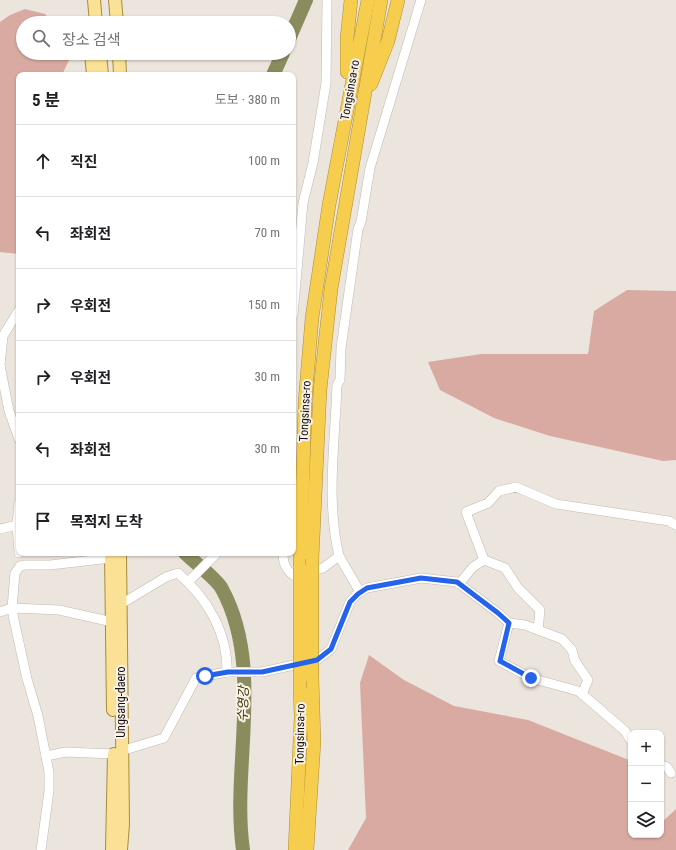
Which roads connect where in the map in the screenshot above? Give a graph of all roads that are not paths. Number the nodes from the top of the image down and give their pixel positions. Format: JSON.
{"nodes":[{"id":1,"x":88,"y":0,"type":"edge"},
{"id":2,"x":94,"y":0,"type":"edge"},
{"id":3,"x":103,"y":0,"type":"edge"},
{"id":4,"x":115,"y":0,"type":"edge"},
{"id":5,"x":327,"y":0,"type":"edge"},
{"id":6,"x":351,"y":0,"type":"edge"},
{"id":7,"x":368,"y":0,"type":"edge"},
{"id":8,"x":381,"y":0,"type":"edge"},
{"id":9,"x":398,"y":0,"type":"edge"},
{"id":10,"x":422,"y":0,"type":"edge"},
{"id":11,"x":96,"y":16,"type":"edge"},
{"id":12,"x":97,"y":16,"type":"edge"},
{"id":13,"x":99,"y":16,"type":"edge"},
{"id":14,"x":116,"y":16,"type":"edge"},
{"id":15,"x":92,"y":60,"type":"edge"},
{"id":16,"x":101,"y":60,"type":"edge"},
{"id":17,"x":109,"y":60,"type":"edge"},
{"id":18,"x":119,"y":60,"type":"edge"},
{"id":19,"x":93,"y":72,"type":"edge"},
{"id":20,"x":102,"y":72,"type":"edge"},
{"id":21,"x":110,"y":72,"type":"edge"},
{"id":22,"x":120,"y":72,"type":"edge"},
{"id":23,"x":348,"y":105,"type":"junction"},
{"id":24,"x":360,"y":114,"type":"junction"},
{"id":25,"x":296,"y":281,"type":"edge"},
{"id":26,"x":16,"y":315,"type":"edge"},
{"id":27,"x":0,"y":365,"type":"edge"},
{"id":28,"x":16,"y":431,"type":"edge"},
{"id":29,"x":16,"y":525,"type":"edge"},
{"id":30,"x":676,"y":525,"type":"edge"},
{"id":31,"x":0,"y":529,"type":"edge"},
{"id":32,"x":19,"y":556,"type":"edge"},
{"id":33,"x":108,"y":556,"type":"edge"},
{"id":34,"x":114,"y":556,"type":"edge"},
{"id":35,"x":114,"y":556,"type":"edge"},
{"id":36,"x":214,"y":556,"type":"edge"},
{"id":37,"x":283,"y":556,"type":"edge"},
{"id":38,"x":339,"y":556,"type":"junction"},
{"id":39,"x":484,"y":560,"type":"junction"},
{"id":40,"x":20,"y":566,"type":"junction"},
{"id":41,"x":189,"y":580,"type":"junction"},
{"id":42,"x":459,"y":584,"type":"junction"},
{"id":43,"x":360,"y":592,"type":"junction"},
{"id":44,"x":121,"y":604,"type":"junction"},
{"id":45,"x":12,"y":608,"type":"junction"},
{"id":46,"x":0,"y":612,"type":"edge"},
{"id":47,"x":116,"y":623,"type":"junction"},
{"id":48,"x":509,"y":623,"type":"junction"},
{"id":49,"x":538,"y":630,"type":"junction"},
{"id":50,"x":231,"y":672,"type":"junction"},
{"id":51,"x":582,"y":694,"type":"junction"},
{"id":52,"x":628,"y":736,"type":"edge"},
{"id":53,"x":117,"y":753,"type":"junction"},
{"id":54,"x":46,"y":756,"type":"junction"},
{"id":55,"x":664,"y":766,"type":"edge"},
{"id":56,"x":671,"y":773,"type":"dead end"},
{"id":57,"x":41,"y":850,"type":"edge"},
{"id":58,"x":112,"y":850,"type":"edge"},
{"id":59,"x":121,"y":850,"type":"edge"},
{"id":60,"x":295,"y":850,"type":"edge"},
{"id":61,"x":307,"y":850,"type":"edge"}],
"edges":[{"from":1,"to":11,"type":"main road"},
{"from":2,"to":12,"type":"main road"},
{"from":3,"to":13,"type":"main road"},
{"from":4,"to":14,"type":"main road"},
{"from":5,"to":25,"type":"street"},
{"from":6,"to":23,"type":"highway"},
{"from":7,"to":23,"type":"highway","name":"Tongsinsa-ro"},
{"from":8,"to":24,"type":"highway","name":"Tongsinsa-ro"},
{"from":9,"to":24,"type":"highway"},
{"from":10,"to":38,"type":"street"},
{"from":15,"to":19,"type":"main road"},
{"from":16,"to":20,"type":"main road"},
{"from":17,"to":21,"type":"main road"},
{"from":18,"to":22,"type":"main road"},
{"from":23,"to":60,"type":"highway","name":"Tongsinsa-ro","bridge":true},
{"from":24,"to":61,"type":"highway","name":"Tongsinsa-ro","bridge":true},
{"from":26,"to":27,"type":"street"},
{"from":27,"to":28,"type":"street"},
{"from":29,"to":31,"type":"street"},
{"from":30,"to":39,"type":"street"},
{"from":32,"to":40,"type":"street"},
{"from":33,"to":40,"type":"street"},
{"from":34,"to":44,"type":"main road","name":"Ungsang-daero"},
{"from":35,"to":47,"type":"main road","name":"Ungsang-daero"},
{"from":36,"to":41,"type":"street"},
{"from":37,"to":38,"type":"street"},
{"from":38,"to":43,"type":"street"},
{"from":39,"to":42,"type":"street"},
{"from":39,"to":49,"type":"street"},
{"from":40,"to":45,"type":"street"},
{"from":41,"to":44,"type":"street"},
{"from":41,"to":50,"type":"street"},
{"from":42,"to":43,"type":"street"},
{"from":42,"to":48,"type":"street"},
{"from":43,"to":50,"type":"street"},
{"from":44,"to":47,"type":"main road","name":"Ungsang-daero"},
{"from":45,"to":46,"type":"street"},
{"from":45,"to":47,"type":"street"},
{"from":45,"to":54,"type":"street"},
{"from":47,"to":53,"type":"main road","name":"Ungsang-daero"},
{"from":48,"to":49,"type":"street"},
{"from":48,"to":51,"type":"street"},
{"from":49,"to":51,"type":"street"},
{"from":50,"to":53,"type":"street"},
{"from":51,"to":52,"type":"street"},
{"from":53,"to":54,"type":"street"},
{"from":53,"to":58,"type":"main road","name":"Ungsang-daero"},
{"from":53,"to":59,"type":"main road","name":"Ungsang-daero"},
{"from":54,"to":57,"type":"street"},
{"from":55,"to":56,"type":"street"}]}
